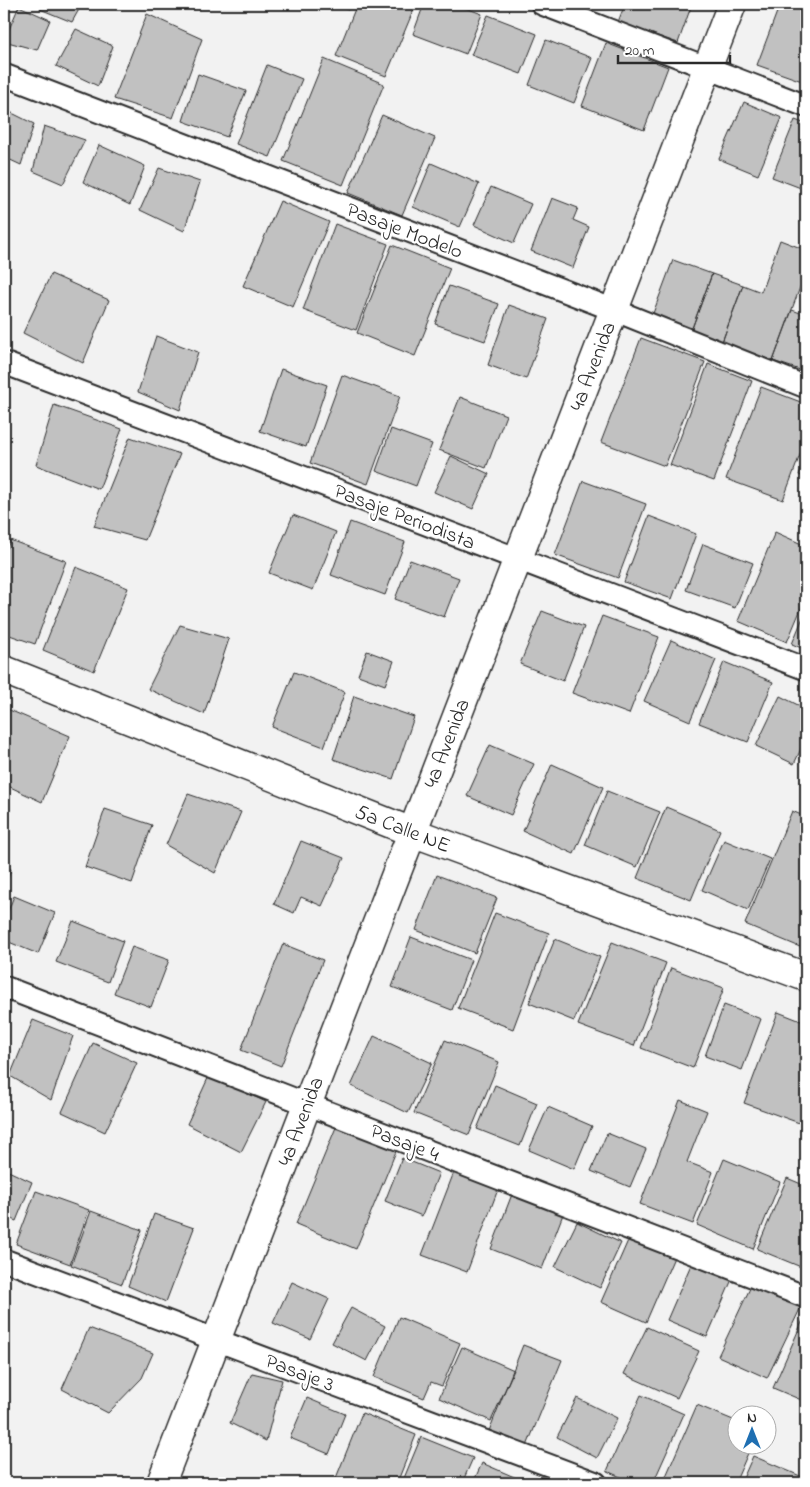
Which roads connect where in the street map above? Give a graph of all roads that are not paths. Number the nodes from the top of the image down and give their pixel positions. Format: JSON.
{"nodes":[{"id":1,"x":542,"y":4,"type":"edge"},
{"id":2,"x":732,"y":4,"type":"edge"},
{"id":3,"x":707,"y":67,"type":"junction"},
{"id":4,"x":4,"y":75,"type":"edge"},
{"id":5,"x":806,"y":106,"type":"edge"},
{"id":6,"x":614,"y":310,"type":"junction"},
{"id":7,"x":4,"y":363,"type":"edge"},
{"id":8,"x":806,"y":387,"type":"edge"},
{"id":9,"x":517,"y":559,"type":"junction"},
{"id":10,"x":806,"y":669,"type":"edge"},
{"id":11,"x":4,"y":670,"type":"edge"},
{"id":12,"x":412,"y":832,"type":"junction"},
{"id":13,"x":806,"y":977,"type":"edge"},
{"id":14,"x":4,"y":987,"type":"edge"},
{"id":15,"x":307,"y":1104,"type":"junction"},
{"id":16,"x":4,"y":1260,"type":"edge"},
{"id":17,"x":806,"y":1297,"type":"edge"},
{"id":18,"x":217,"y":1341,"type":"junction"},
{"id":19,"x":161,"y":1483,"type":"edge"},
{"id":20,"x":596,"y":1483,"type":"edge"}],
"edges":[{"from":1,"to":3,"type":"lane"},
{"from":2,"to":3,"type":"street","name":"4a Avenida"},
{"from":3,"to":5,"type":"lane"},
{"from":3,"to":6,"type":"street","name":"4a Avenida"},
{"from":4,"to":6,"type":"lane","name":"Pasaje Modelo"},
{"from":6,"to":8,"type":"lane","name":"Pasaje Modelo"},
{"from":6,"to":9,"type":"street","name":"4a Avenida"},
{"from":7,"to":9,"type":"lane","name":"Pasaje Periodista"},
{"from":9,"to":10,"type":"lane","name":"Pasaje Periodista"},
{"from":9,"to":12,"type":"street","name":"4a Avenida"},
{"from":11,"to":12,"type":"street","name":"5a Calle NE"},
{"from":12,"to":13,"type":"street","name":"5a Calle NE"},
{"from":12,"to":15,"type":"street","name":"4a Avenida"},
{"from":14,"to":15,"type":"lane","name":"Pasaje 4"},
{"from":15,"to":17,"type":"lane","name":"Pasaje 4"},
{"from":15,"to":18,"type":"street","name":"4a Avenida"},
{"from":16,"to":18,"type":"lane","name":"Pasaje 3"},
{"from":18,"to":19,"type":"street","name":"4a Avenida"},
{"from":18,"to":20,"type":"lane","name":"Pasaje 3"}]}
